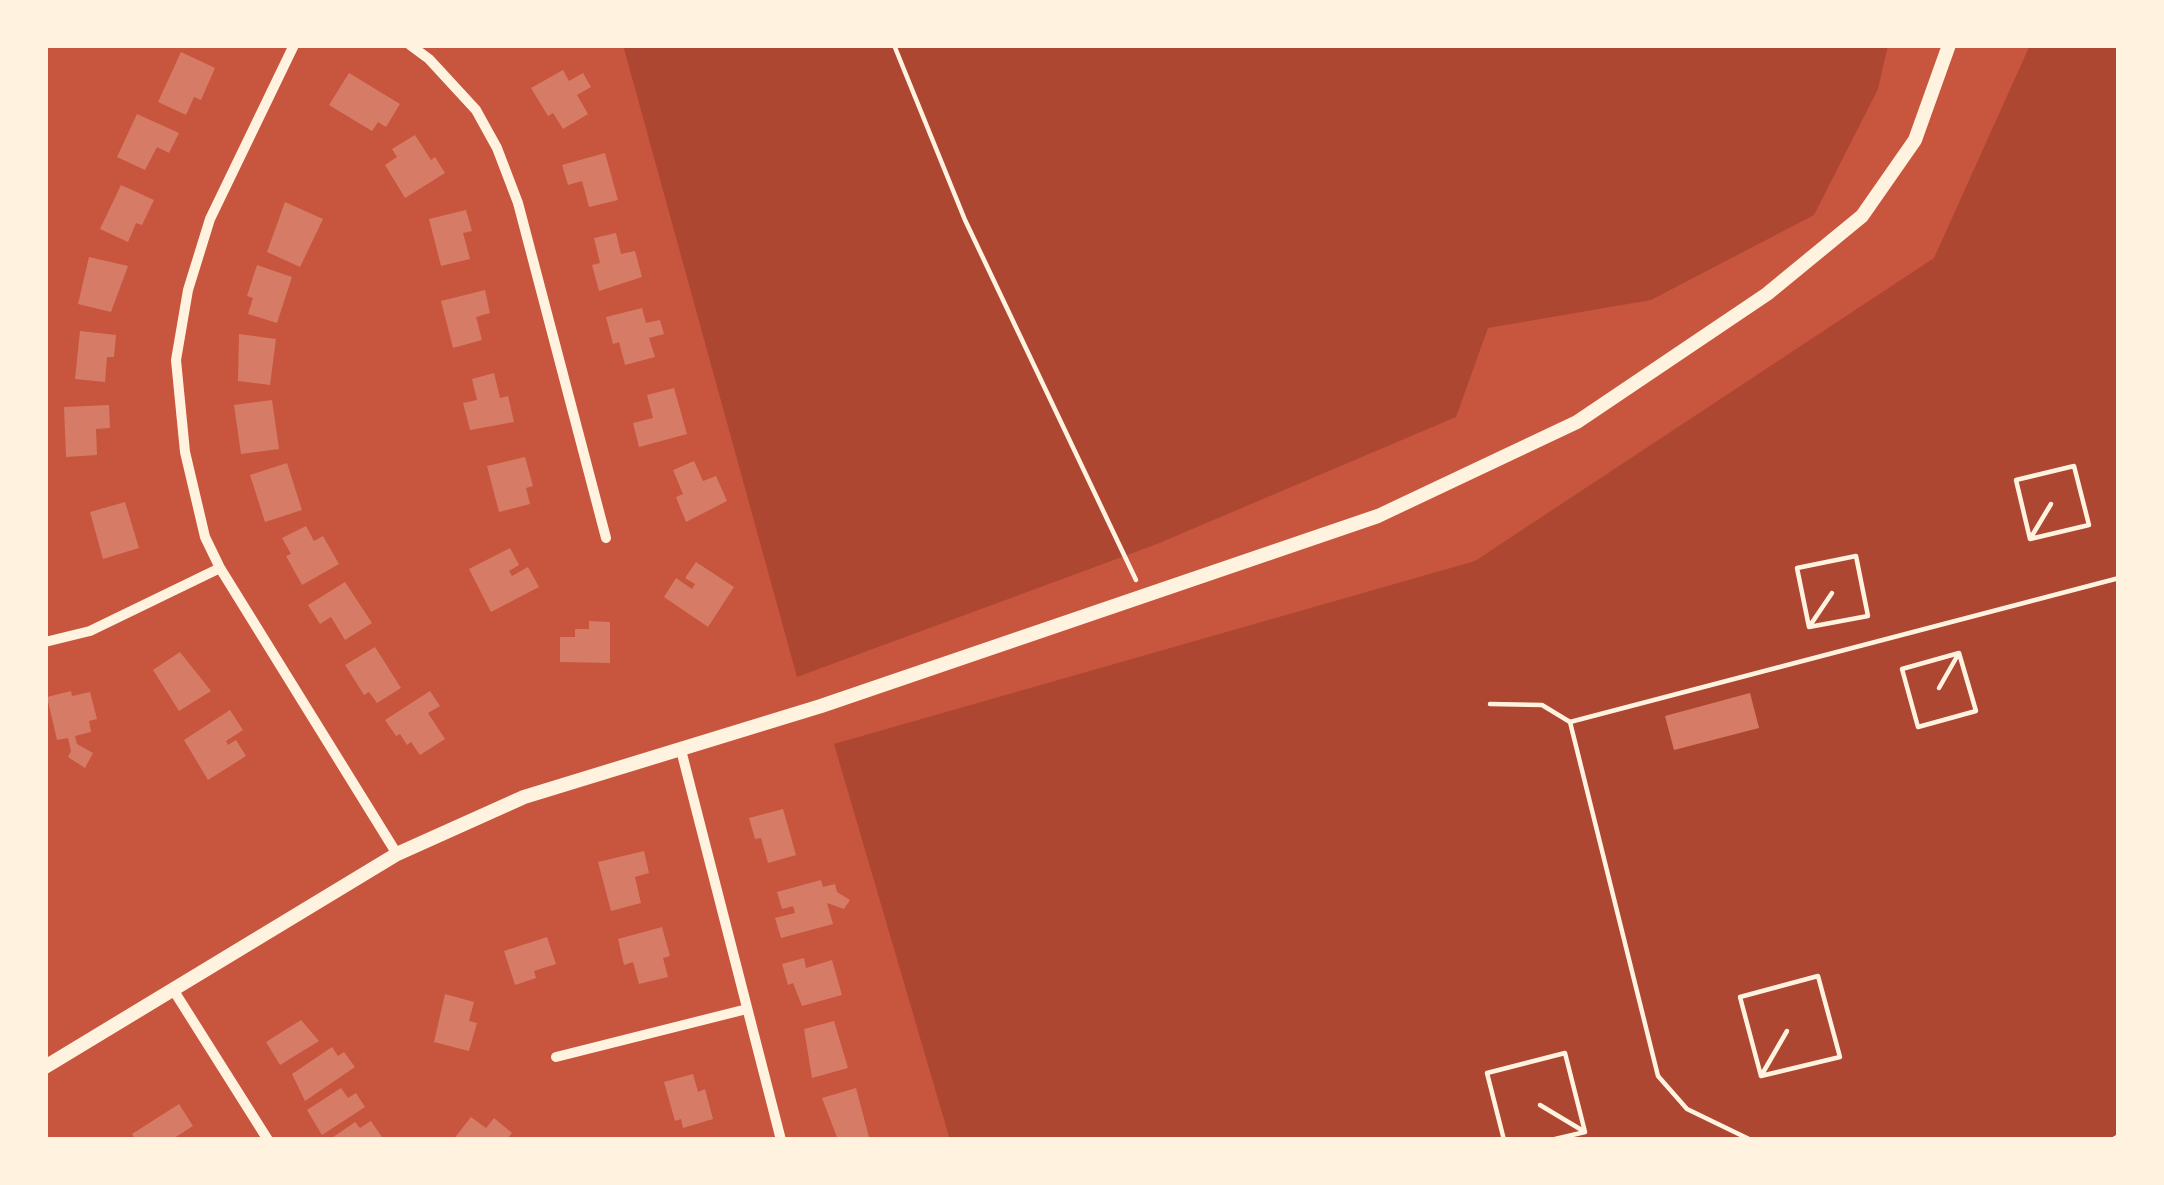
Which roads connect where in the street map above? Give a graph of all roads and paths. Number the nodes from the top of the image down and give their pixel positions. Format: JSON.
{"nodes":[{"id":1,"x":294,"y":45,"type":"edge"},
{"id":2,"x":410,"y":45,"type":"edge"},
{"id":3,"x":894,"y":45,"type":"edge"},
{"id":4,"x":1949,"y":45,"type":"edge"},
{"id":5,"x":2051,"y":504,"type":"dead end"},
{"id":6,"x":605,"y":538,"type":"dead end"},
{"id":7,"x":2030,"y":539,"type":"junction"},
{"id":8,"x":220,"y":568,"type":"junction"},
{"id":9,"x":2119,"y":578,"type":"edge"},
{"id":10,"x":1832,"y":593,"type":"dead end"},
{"id":11,"x":1144,"y":596,"type":"junction"},
{"id":12,"x":1809,"y":627,"type":"junction"},
{"id":13,"x":45,"y":642,"type":"edge"},
{"id":14,"x":1959,"y":653,"type":"junction"},
{"id":15,"x":1940,"y":688,"type":"dead end"},
{"id":16,"x":1490,"y":704,"type":"dead end"},
{"id":17,"x":1570,"y":722,"type":"junction"},
{"id":18,"x":681,"y":750,"type":"junction"},
{"id":19,"x":397,"y":854,"type":"junction"},
{"id":20,"x":174,"y":991,"type":"junction"},
{"id":21,"x":747,"y":1009,"type":"junction"},
{"id":22,"x":1787,"y":1031,"type":"dead end"},
{"id":23,"x":556,"y":1057,"type":"dead end"},
{"id":24,"x":45,"y":1067,"type":"edge"},
{"id":25,"x":1761,"y":1076,"type":"junction"},
{"id":26,"x":1540,"y":1105,"type":"dead end"},
{"id":27,"x":1585,"y":1132,"type":"junction"},
{"id":28,"x":268,"y":1140,"type":"edge"},
{"id":29,"x":781,"y":1140,"type":"edge"},
{"id":30,"x":1504,"y":1140,"type":"edge"},
{"id":31,"x":1551,"y":1140,"type":"edge"},
{"id":32,"x":1751,"y":1140,"type":"edge"}],
"edges":[{"from":1,"to":8,"type":"street"},
{"from":2,"to":6,"type":"street"},
{"from":3,"to":11,"type":"path"},
{"from":4,"to":11,"type":"main road"},
{"from":5,"to":7,"type":"path"},
{"from":7,"to":7,"type":"path"},
{"from":8,"to":13,"type":"street"},
{"from":8,"to":19,"type":"street"},
{"from":9,"to":17,"type":"path"},
{"from":10,"to":12,"type":"path"},
{"from":11,"to":18,"type":"main road"},
{"from":12,"to":12,"type":"path"},
{"from":14,"to":14,"type":"path"},
{"from":14,"to":15,"type":"path"},
{"from":16,"to":17,"type":"path"},
{"from":17,"to":32,"type":"path"},
{"from":18,"to":19,"type":"main road"},
{"from":18,"to":21,"type":"street"},
{"from":19,"to":20,"type":"main road"},
{"from":20,"to":24,"type":"main road"},
{"from":20,"to":28,"type":"street"},
{"from":21,"to":23,"type":"street"},
{"from":21,"to":29,"type":"street"},
{"from":22,"to":25,"type":"path"},
{"from":25,"to":25,"type":"path"},
{"from":26,"to":27,"type":"path"},
{"from":27,"to":30,"type":"path"},
{"from":27,"to":31,"type":"path"}]}
